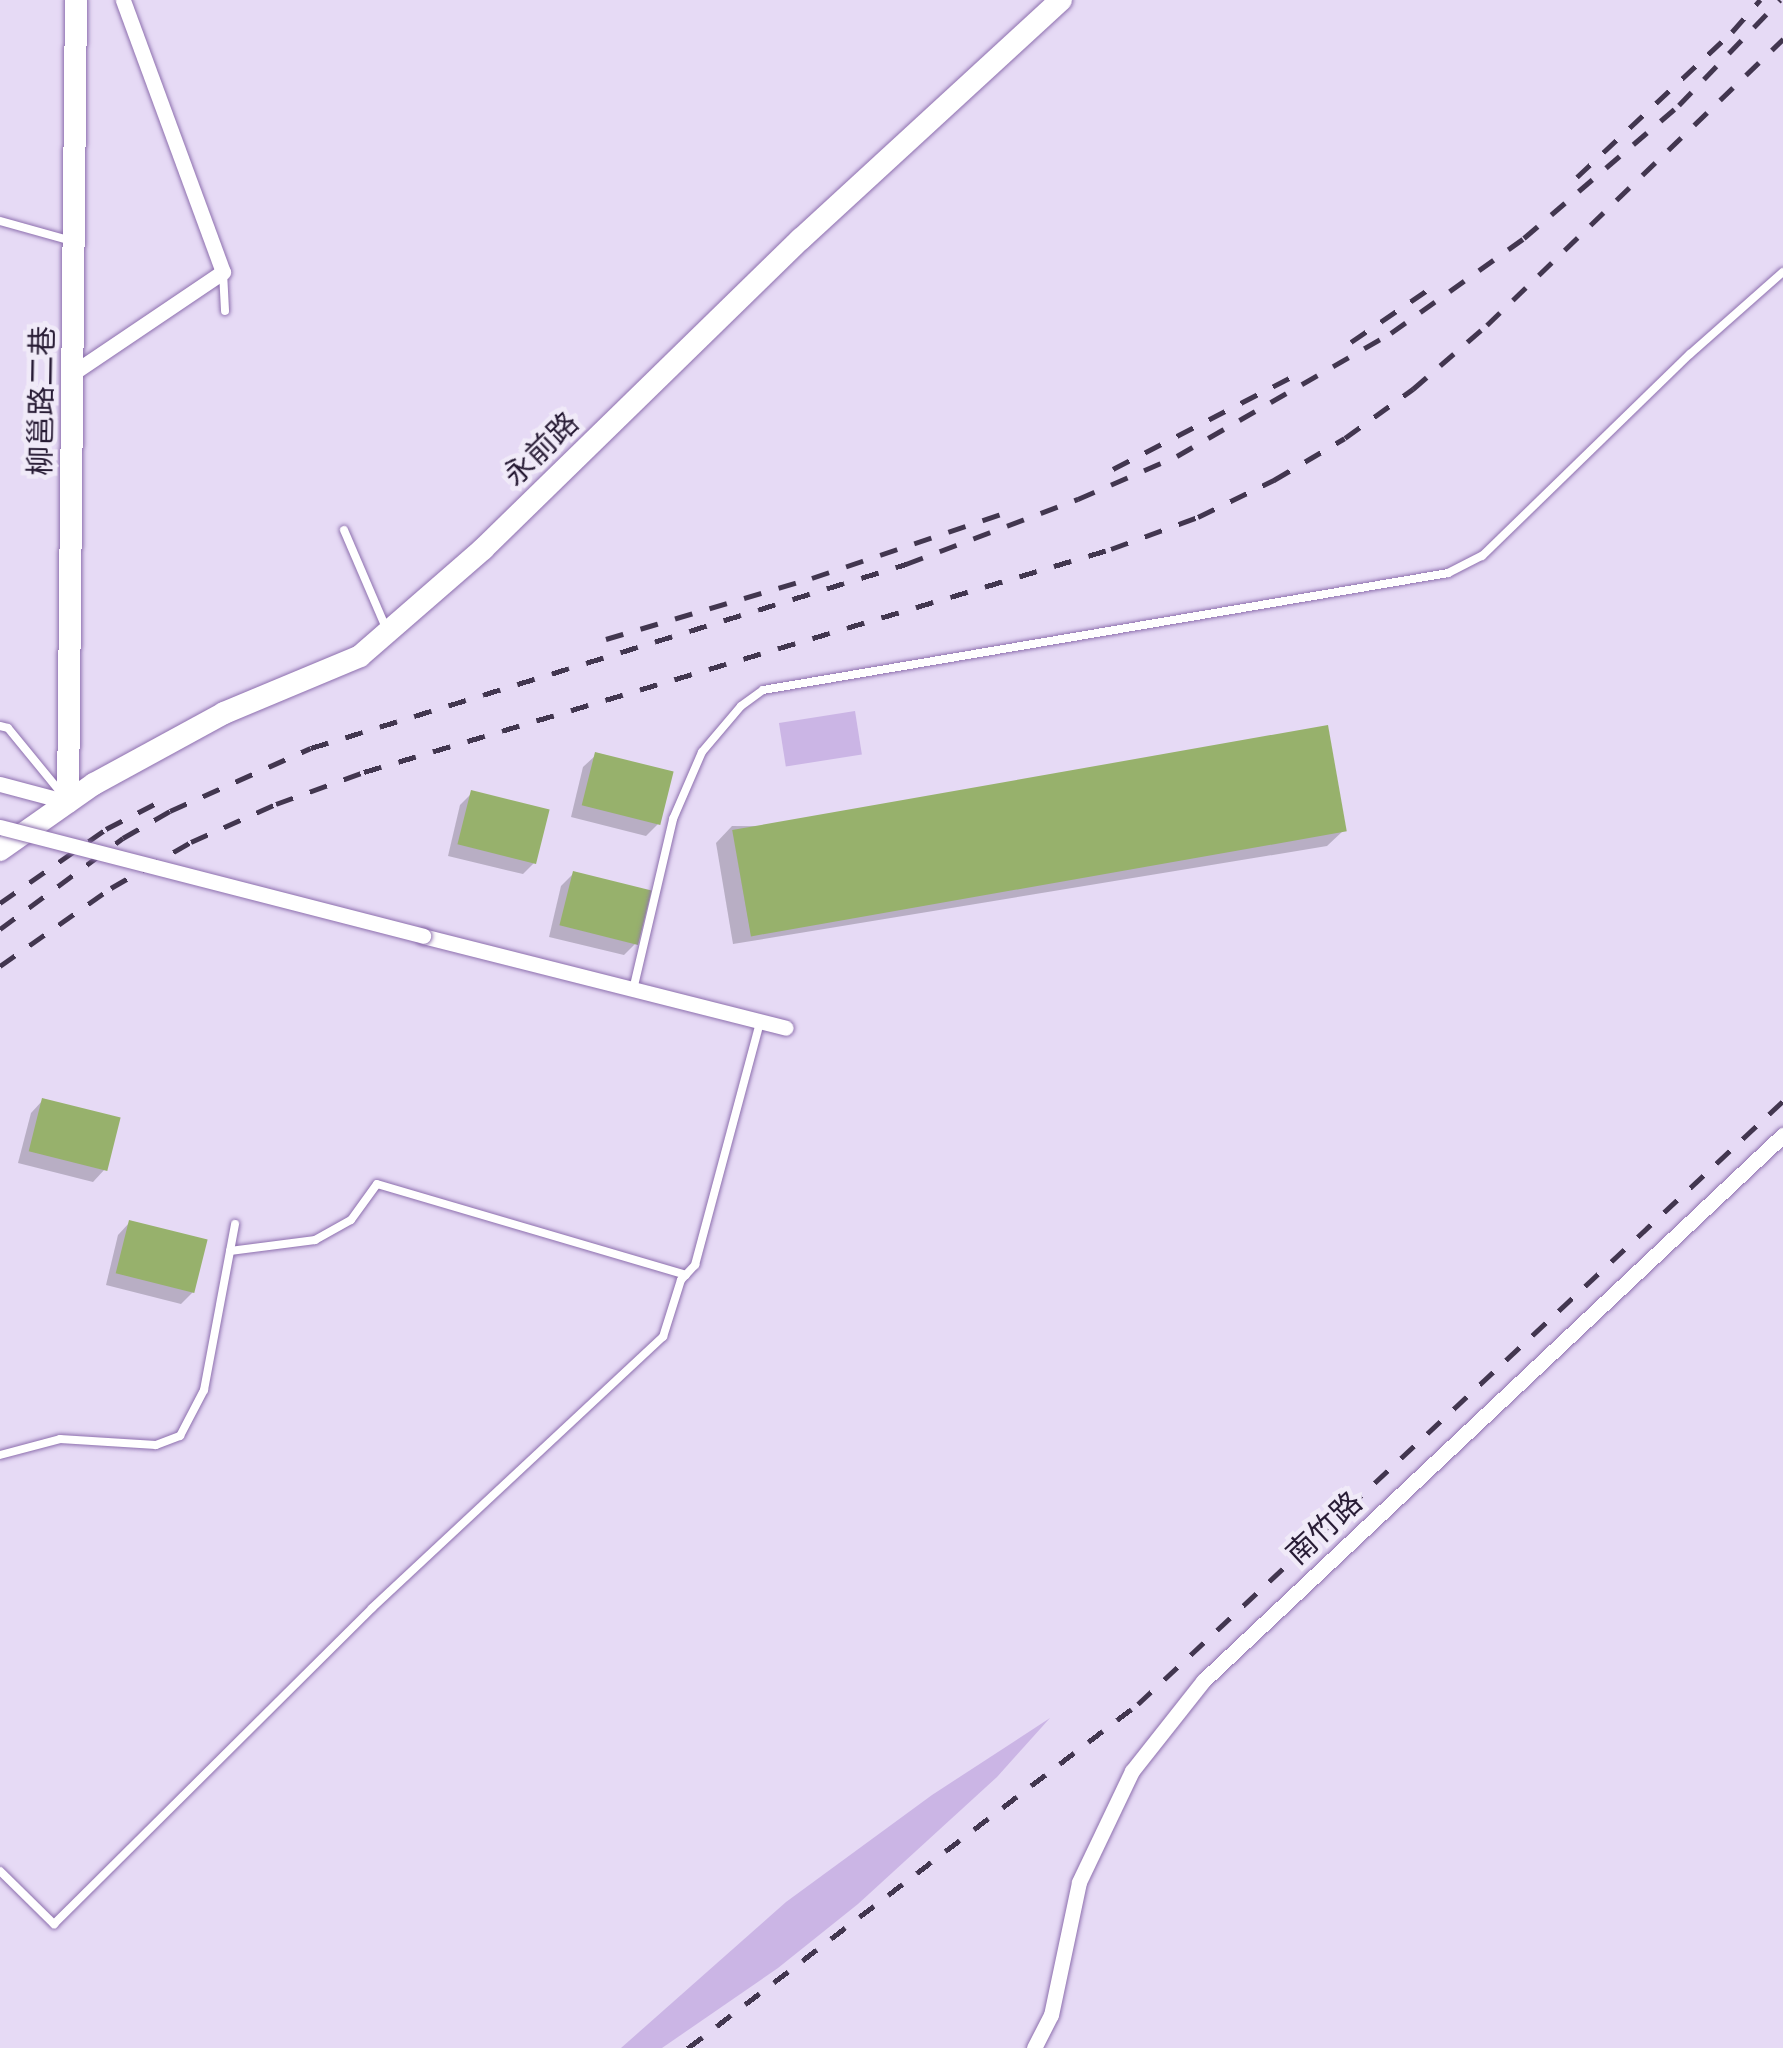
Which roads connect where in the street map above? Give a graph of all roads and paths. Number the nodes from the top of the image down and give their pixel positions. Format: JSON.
{"nodes":[{"id":1,"x":76,"y":0,"type":"edge"},
{"id":2,"x":123,"y":0,"type":"edge"},
{"id":3,"x":1061,"y":0,"type":"edge"},
{"id":4,"x":0,"y":222,"type":"edge"},
{"id":5,"x":74,"y":242,"type":"junction"},
{"id":6,"x":223,"y":272,"type":"junction"},
{"id":7,"x":1783,"y":272,"type":"edge"},
{"id":8,"x":225,"y":311,"type":"dead end"},
{"id":9,"x":73,"y":373,"type":"junction"},
{"id":10,"x":344,"y":530,"type":"dead end"},
{"id":11,"x":388,"y":632,"type":"junction"},
{"id":12,"x":0,"y":726,"type":"edge"},
{"id":13,"x":0,"y":784,"type":"edge"},
{"id":14,"x":68,"y":802,"type":"junction"},
{"id":15,"x":0,"y":827,"type":"edge"},
{"id":16,"x":0,"y":850,"type":"edge"},
{"id":17,"x":633,"y":990,"type":"junction"},
{"id":18,"x":760,"y":1022,"type":"junction"},
{"id":19,"x":786,"y":1028,"type":"dead end"},
{"id":20,"x":1783,"y":1135,"type":"edge"},
{"id":21,"x":235,"y":1224,"type":"dead end"},
{"id":22,"x":230,"y":1250,"type":"junction"},
{"id":23,"x":686,"y":1275,"type":"junction"},
{"id":24,"x":0,"y":1455,"type":"edge"},
{"id":25,"x":0,"y":1871,"type":"edge"},
{"id":26,"x":1034,"y":2048,"type":"edge"}],
"edges":[{"from":1,"to":5,"type":"street","name":"柳邕路二巷"},
{"from":2,"to":6,"type":"street"},
{"from":3,"to":11,"type":"street","name":"永前路"},
{"from":4,"to":5,"type":"lane"},
{"from":5,"to":9,"type":"street","name":"柳邕路二巷"},
{"from":6,"to":8,"type":"lane"},
{"from":6,"to":9,"type":"street"},
{"from":7,"to":17,"type":"lane"},
{"from":9,"to":14,"type":"street","name":"柳邕路二巷"},
{"from":10,"to":11,"type":"lane"},
{"from":11,"to":14,"type":"street","name":"永前路"},
{"from":12,"to":14,"type":"lane"},
{"from":13,"to":14,"type":"street"},
{"from":14,"to":16,"type":"street","name":"永前路"},
{"from":15,"to":17,"type":"street","bridge":true},
{"from":17,"to":18,"type":"street"},
{"from":18,"to":19,"type":"street"},
{"from":18,"to":23,"type":"lane"},
{"from":20,"to":26,"type":"street","name":"南竹路"},
{"from":21,"to":22,"type":"lane"},
{"from":22,"to":23,"type":"lane"},
{"from":22,"to":24,"type":"lane"},
{"from":23,"to":25,"type":"lane"}]}
